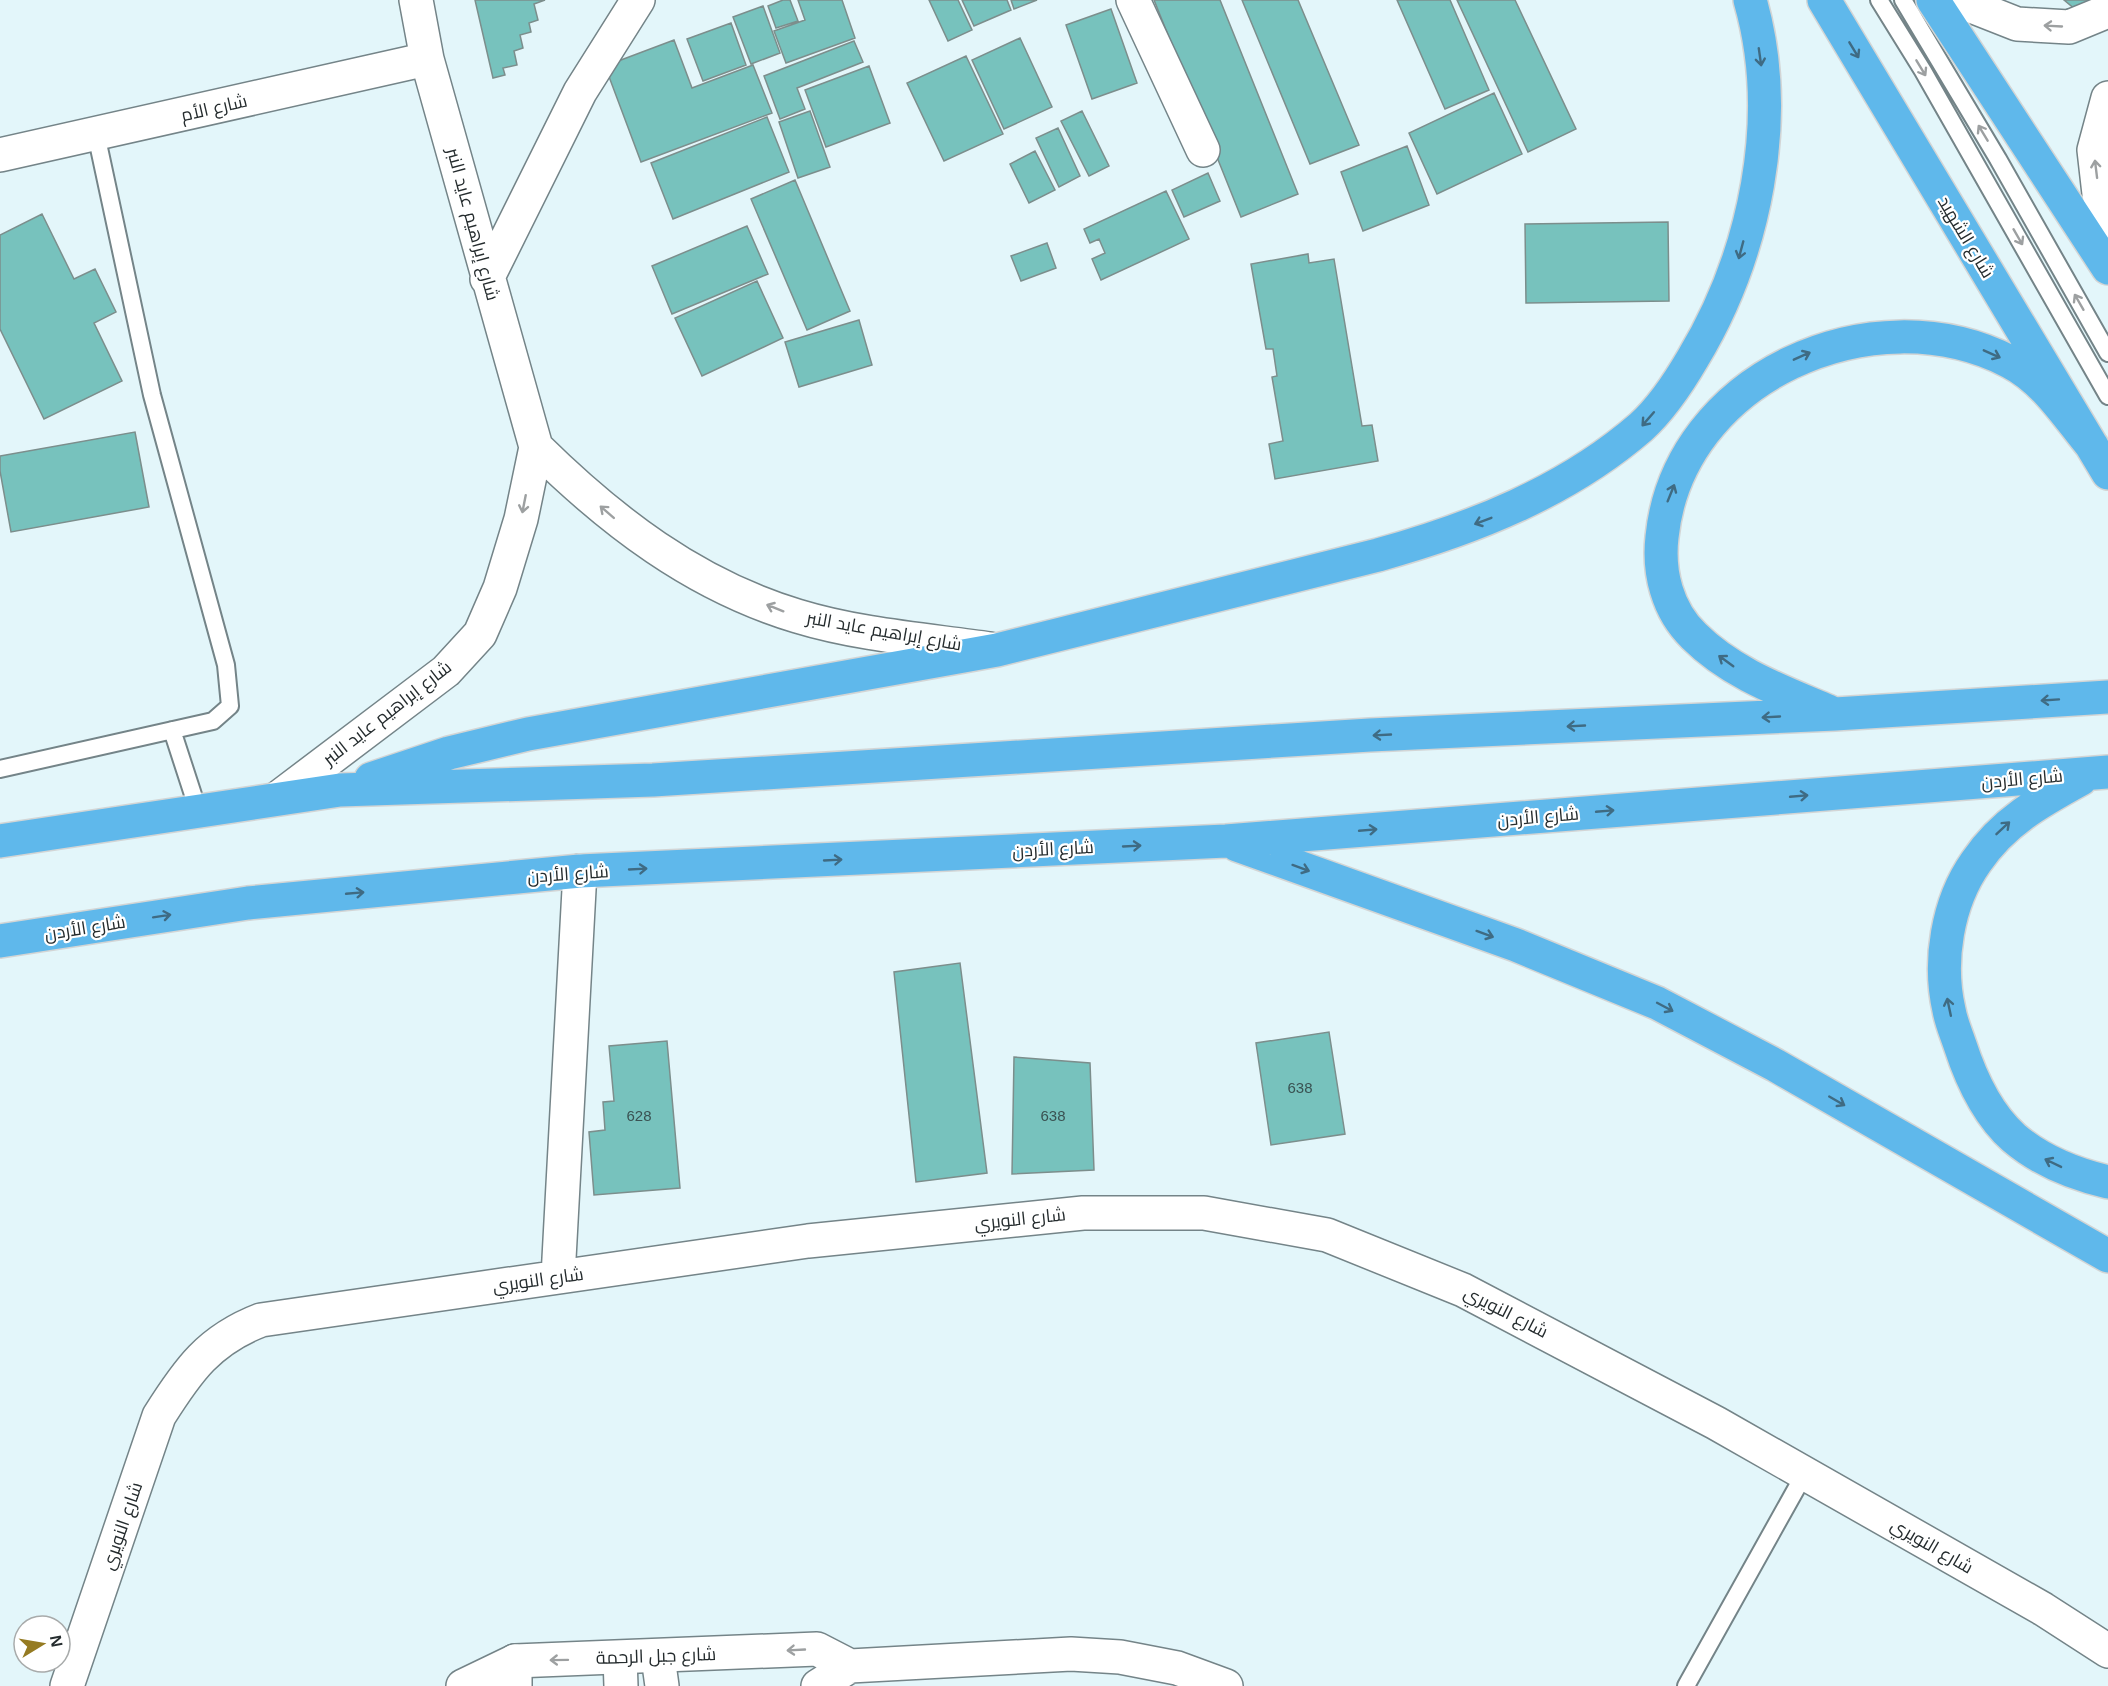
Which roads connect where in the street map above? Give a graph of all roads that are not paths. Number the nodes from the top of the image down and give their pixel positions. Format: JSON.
{"nodes":[{"id":1,"x":416,"y":0,"type":"edge"},
{"id":2,"x":638,"y":0,"type":"edge"},
{"id":3,"x":1132,"y":0,"type":"edge"},
{"id":4,"x":1749,"y":0,"type":"edge"},
{"id":5,"x":1824,"y":0,"type":"edge"},
{"id":6,"x":1880,"y":0,"type":"edge"},
{"id":7,"x":1903,"y":0,"type":"edge"},
{"id":8,"x":1933,"y":0,"type":"edge"},
{"id":9,"x":1956,"y":0,"type":"edge"},
{"id":10,"x":2108,"y":11,"type":"edge"},
{"id":11,"x":428,"y":59,"type":"junction"},
{"id":12,"x":2108,"y":98,"type":"edge"},
{"id":13,"x":96,"y":134,"type":"junction"},
{"id":14,"x":1203,"y":150,"type":"dead end"},
{"id":15,"x":0,"y":155,"type":"edge"},
{"id":16,"x":2108,"y":226,"type":"edge"},
{"id":17,"x":2108,"y":268,"type":"edge"},
{"id":18,"x":488,"y":279,"type":"junction"},
{"id":19,"x":2108,"y":353,"type":"edge"},
{"id":20,"x":2108,"y":396,"type":"edge"},
{"id":21,"x":536,"y":447,"type":"junction"},
{"id":22,"x":2100,"y":460,"type":"edge"},
{"id":23,"x":997,"y":650,"type":"junction"},
{"id":24,"x":2108,"y":697,"type":"edge"},
{"id":25,"x":1835,"y":714,"type":"junction"},
{"id":26,"x":172,"y":730,"type":"junction"},
{"id":27,"x":0,"y":769,"type":"edge"},
{"id":28,"x":2099,"y":773,"type":"edge"},
{"id":29,"x":340,"y":790,"type":"junction"},
{"id":30,"x":278,"y":798,"type":"junction"},
{"id":31,"x":198,"y":810,"type":"junction"},
{"id":32,"x":0,"y":841,"type":"edge"},
{"id":33,"x":1226,"y":841,"type":"junction"},
{"id":34,"x":580,"y":872,"type":"junction"},
{"id":35,"x":0,"y":941,"type":"edge"},
{"id":36,"x":2108,"y":1182,"type":"edge"},
{"id":37,"x":2108,"y":1256,"type":"edge"},
{"id":38,"x":558,"y":1277,"type":"junction"},
{"id":39,"x":1805,"y":1473,"type":"junction"},
{"id":40,"x":2108,"y":1651,"type":"edge"},
{"id":41,"x":850,"y":1666,"type":"junction"},
{"id":42,"x":660,"y":1671,"type":"edge"},
{"id":43,"x":621,"y":1672,"type":"edge"},
{"id":44,"x":515,"y":1673,"type":"edge"},
{"id":45,"x":67,"y":1686,"type":"edge"},
{"id":46,"x":463,"y":1686,"type":"edge"},
{"id":47,"x":818,"y":1686,"type":"edge"},
{"id":48,"x":1226,"y":1686,"type":"edge"},
{"id":49,"x":1686,"y":1686,"type":"edge"}],
"edges":[{"from":1,"to":11,"type":"street","name":"شارع إبراهيم عايد النبر"},
{"from":2,"to":18,"type":"street"},
{"from":3,"to":14,"type":"street"},
{"from":4,"to":23,"type":"highway","one_way":true},
{"from":5,"to":22,"type":"highway","name":"شارع الشهيد","one_way":true},
{"from":6,"to":20,"type":"lane","one_way":true},
{"from":19,"to":7,"type":"lane","one_way":true},
{"from":8,"to":17,"type":"highway"},
{"from":10,"to":9,"type":"street","one_way":true},
{"from":11,"to":13,"type":"street","name":"شارع الأم"},
{"from":11,"to":18,"type":"street","name":"شارع إبراهيم عايد النبر"},
{"from":16,"to":12,"type":"street","one_way":true},
{"from":13,"to":15,"type":"street","name":"شارع الأم"},
{"from":13,"to":26,"type":"lane"},
{"from":18,"to":21,"type":"street","name":"شارع إبراهيم عايد النبر"},
{"from":23,"to":21,"type":"street","name":"شارع إبراهيم عايد النبر","one_way":true},
{"from":21,"to":30,"type":"street","name":"شارع إبراهيم عايد النبر","one_way":true},
{"from":25,"to":22,"type":"highway","one_way":true},
{"from":23,"to":29,"type":"highway"},
{"from":24,"to":25,"type":"highway","one_way":true},
{"from":25,"to":29,"type":"highway","one_way":true},
{"from":26,"to":27,"type":"lane"},
{"from":26,"to":31,"type":"lane"},
{"from":33,"to":28,"type":"highway","name":"شارع الأردن","one_way":true},
{"from":36,"to":28,"type":"highway","one_way":true},
{"from":29,"to":30,"type":"highway"},
{"from":30,"to":31,"type":"highway"},
{"from":31,"to":32,"type":"highway"},
{"from":34,"to":33,"type":"highway","name":"شارع الأردن","one_way":true},
{"from":33,"to":37,"type":"highway","one_way":true},
{"from":35,"to":34,"type":"highway","name":"شارع الأردن","one_way":true},
{"from":34,"to":38,"type":"street"},
{"from":38,"to":39,"type":"street","name":"شارع النويري"},
{"from":38,"to":45,"type":"street","name":"شارع النويري"},
{"from":39,"to":40,"type":"street","name":"شارع النويري"},
{"from":39,"to":49,"type":"lane"},
{"from":41,"to":42,"type":"street","name":"شارع جبل الرحمة","one_way":true},
{"from":41,"to":47,"type":"street"},
{"from":41,"to":48,"type":"street"},
{"from":42,"to":43,"type":"street","name":"شارع جبل الرحمة"},
{"from":43,"to":44,"type":"street","name":"شارع جبل الرحمة","one_way":true},
{"from":44,"to":46,"type":"street","name":"شارع جبل الرحمة"}]}
